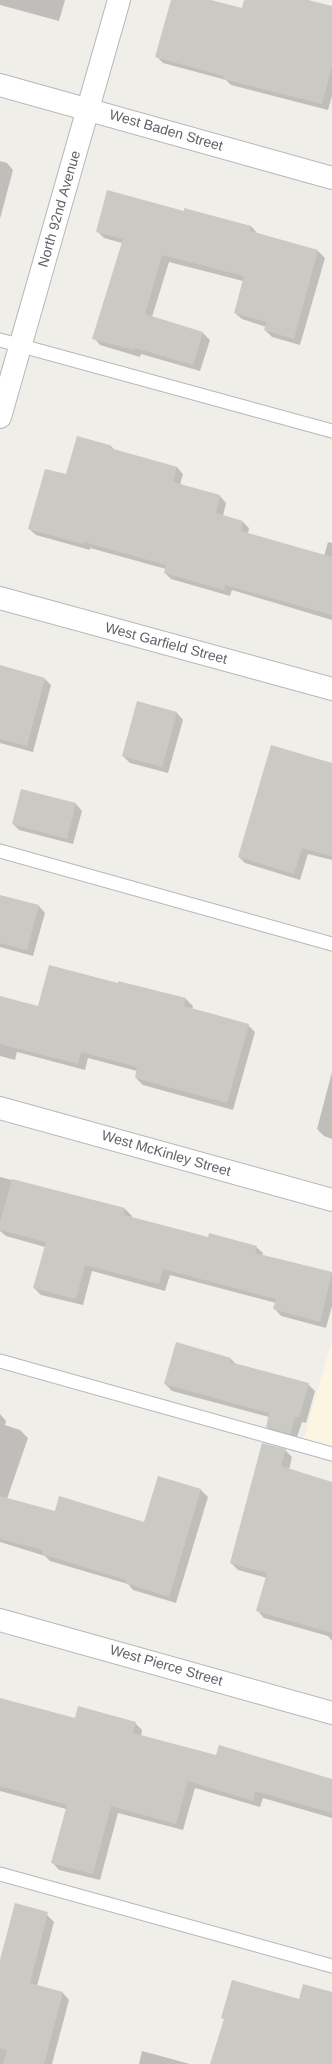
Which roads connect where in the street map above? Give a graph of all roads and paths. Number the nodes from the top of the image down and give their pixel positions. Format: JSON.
{"nodes":[{"id":1,"x":119,"y":0,"type":"edge"},
{"id":2,"x":0,"y":85,"type":"edge"},
{"id":3,"x":88,"y":110,"type":"junction"},
{"id":4,"x":332,"y":178,"type":"edge"},
{"id":5,"x":0,"y":340,"type":"edge"},
{"id":6,"x":21,"y":346,"type":"junction"},
{"id":7,"x":0,"y":417,"type":"edge"},
{"id":8,"x":332,"y":431,"type":"edge"},
{"id":9,"x":0,"y":598,"type":"edge"},
{"id":10,"x":332,"y":689,"type":"edge"},
{"id":11,"x":0,"y":851,"type":"edge"},
{"id":12,"x":332,"y":944,"type":"edge"},
{"id":13,"x":0,"y":1108,"type":"edge"},
{"id":14,"x":332,"y":1200,"type":"edge"},
{"id":15,"x":0,"y":1361,"type":"edge"},
{"id":16,"x":332,"y":1454,"type":"edge"},
{"id":17,"x":0,"y":1620,"type":"edge"},
{"id":18,"x":332,"y":1713,"type":"edge"},
{"id":19,"x":0,"y":1874,"type":"edge"},
{"id":20,"x":332,"y":1966,"type":"edge"}],
"edges":[{"from":1,"to":3,"type":"street","name":"North 92nd Avenue"},
{"from":2,"to":3,"type":"street","name":"West Baden Street"},
{"from":3,"to":4,"type":"street","name":"West Baden Street"},
{"from":3,"to":6,"type":"street","name":"North 92nd Avenue"},
{"from":5,"to":6,"type":"lane"},
{"from":6,"to":7,"type":"street","name":"North 92nd Avenue"},
{"from":6,"to":8,"type":"lane"},
{"from":9,"to":10,"type":"street","name":"West Garfield Street"},
{"from":11,"to":12,"type":"lane"},
{"from":13,"to":14,"type":"street","name":"West McKinley Street"},
{"from":15,"to":16,"type":"lane"},
{"from":17,"to":18,"type":"street","name":"West Pierce Street"},
{"from":19,"to":20,"type":"lane"}]}
